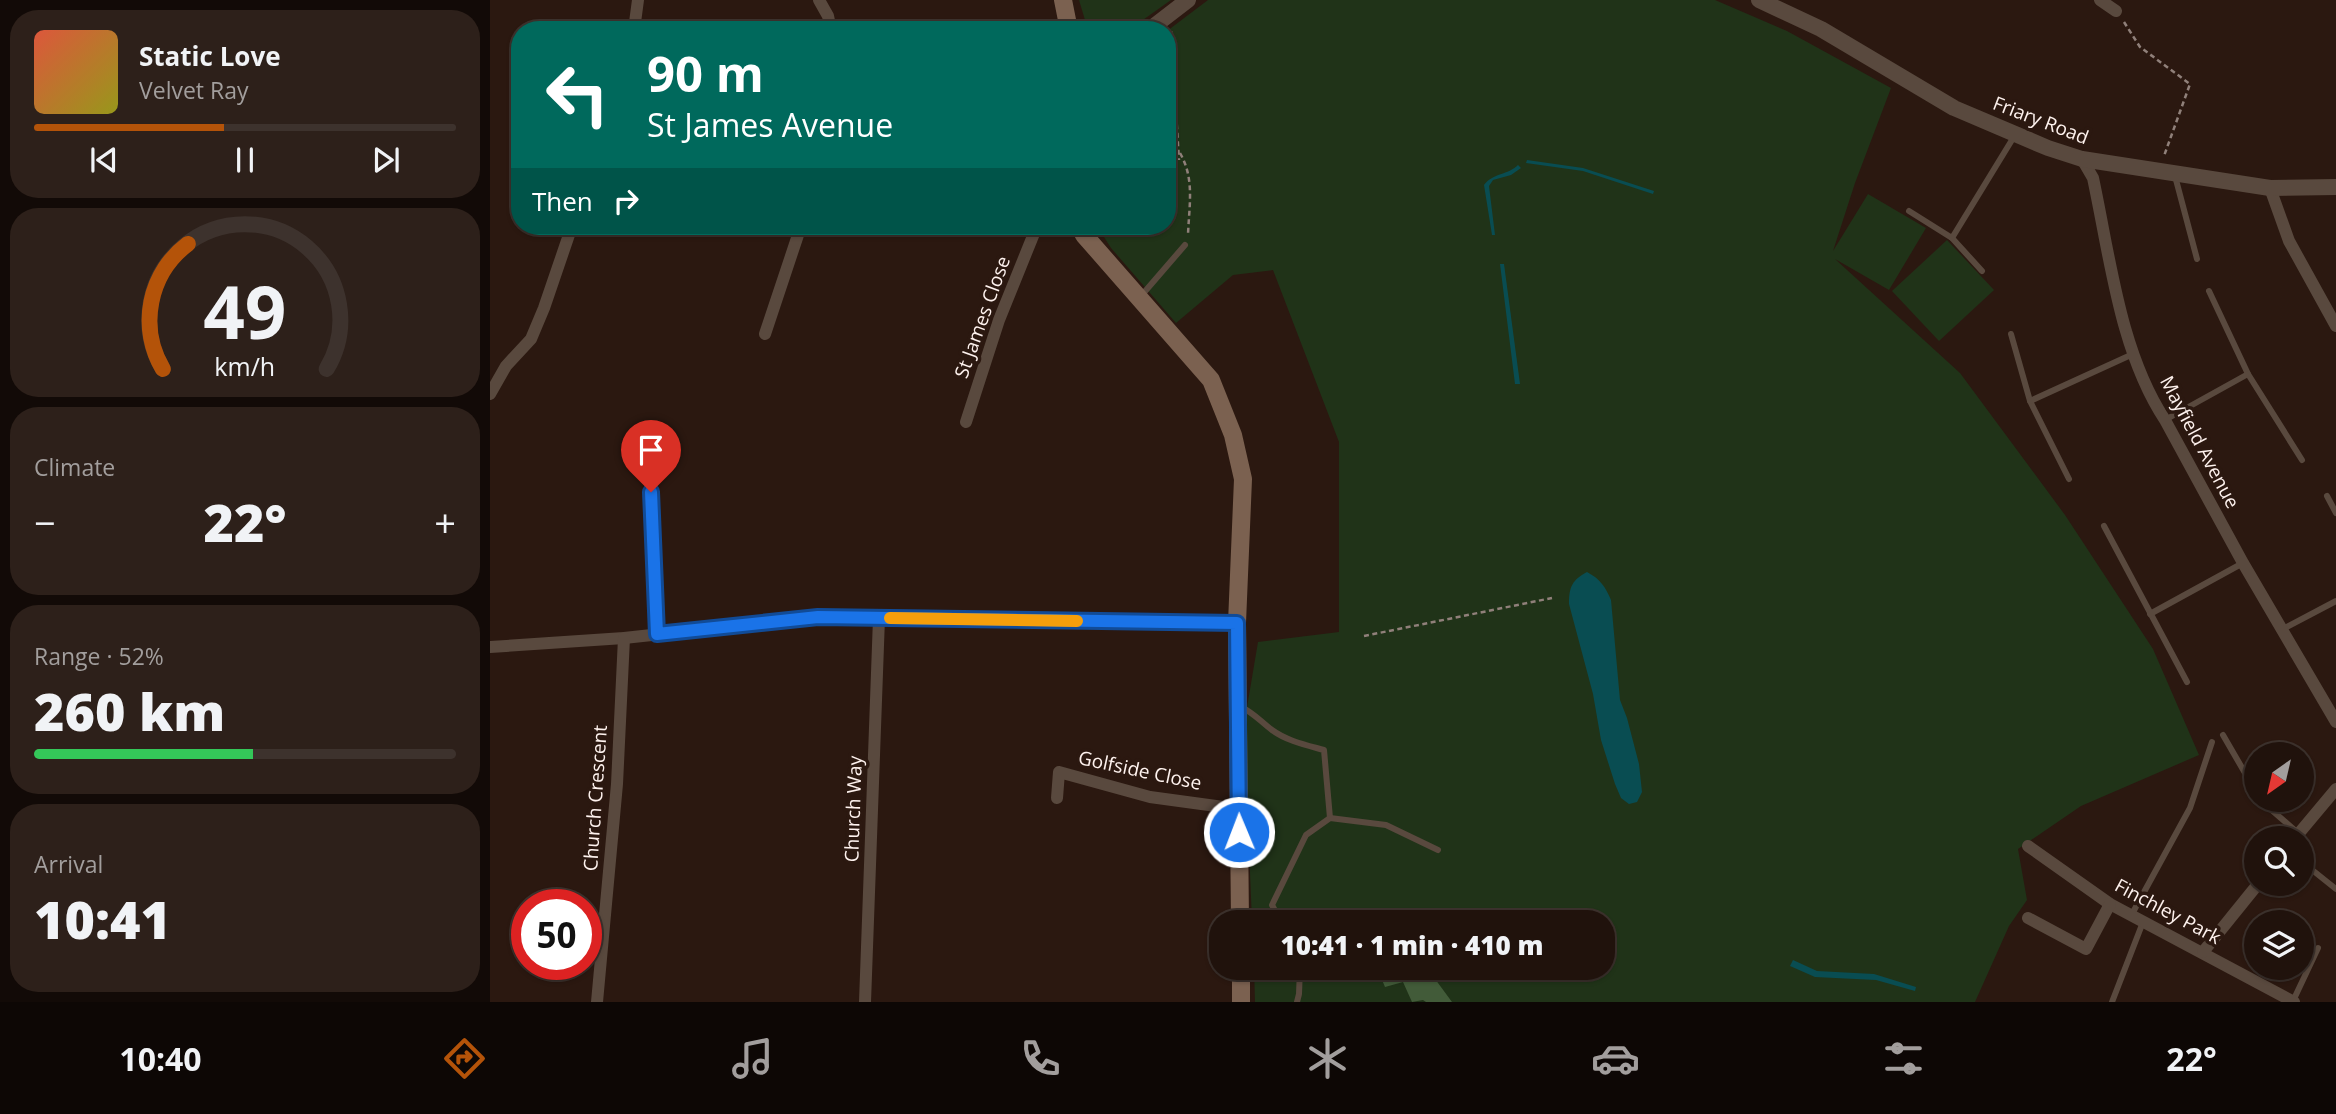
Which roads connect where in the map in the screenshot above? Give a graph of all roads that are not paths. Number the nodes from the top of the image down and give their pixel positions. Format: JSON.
{"nodes":[{"id":1,"x":638,"y":0,"type":"edge"},
{"id":2,"x":820,"y":0,"type":"edge"},
{"id":3,"x":1063,"y":0,"type":"edge"},
{"id":4,"x":1188,"y":0,"type":"edge"},
{"id":5,"x":1759,"y":0,"type":"edge"},
{"id":6,"x":2099,"y":0,"type":"edge"},
{"id":7,"x":2116,"y":11,"type":"road end"},
{"id":8,"x":635,"y":21,"type":"edge"},
{"id":9,"x":829,"y":21,"type":"edge"},
{"id":10,"x":1067,"y":21,"type":"edge"},
{"id":11,"x":1160,"y":21,"type":"edge"},
{"id":12,"x":2015,"y":135,"type":"junction"},
{"id":13,"x":2082,"y":159,"type":"junction"},
{"id":14,"x":2175,"y":174,"type":"junction"},
{"id":15,"x":2336,"y":187,"type":"edge"},
{"id":16,"x":2270,"y":188,"type":"junction"},
{"id":17,"x":1909,"y":211,"type":"dead end"},
{"id":18,"x":569,"y":235,"type":"edge"},
{"id":19,"x":798,"y":235,"type":"edge"},
{"id":20,"x":1033,"y":235,"type":"edge"},
{"id":21,"x":1084,"y":235,"type":"edge"},
{"id":22,"x":1952,"y":239,"type":"junction"},
{"id":23,"x":1185,"y":245,"type":"road end"},
{"id":24,"x":2197,"y":259,"type":"dead end"},
{"id":25,"x":1982,"y":271,"type":"dead end"},
{"id":26,"x":2209,"y":291,"type":"dead end"},
{"id":27,"x":1139,"y":298,"type":"junction"},
{"id":28,"x":2336,"y":326,"type":"edge"},
{"id":29,"x":765,"y":334,"type":"dead end"},
{"id":30,"x":2011,"y":334,"type":"dead end"},
{"id":31,"x":2134,"y":353,"type":"junction"},
{"id":32,"x":2248,"y":374,"type":"junction"},
{"id":33,"x":490,"y":394,"type":"edge"},
{"id":34,"x":2030,"y":401,"type":"junction"},
{"id":35,"x":2165,"y":420,"type":"junction"},
{"id":36,"x":966,"y":422,"type":"dead end"},
{"id":37,"x":2302,"y":460,"type":"dead end"},
{"id":38,"x":2069,"y":479,"type":"dead end"},
{"id":39,"x":651,"y":492,"type":"dead end"},
{"id":40,"x":2326,"y":496,"type":"dead end"},
{"id":41,"x":2336,"y":513,"type":"edge"},
{"id":42,"x":2104,"y":526,"type":"dead end"},
{"id":43,"x":2243,"y":563,"type":"junction"},
{"id":44,"x":2336,"y":601,"type":"edge"},
{"id":45,"x":2150,"y":614,"type":"junction"},
{"id":46,"x":879,"y":618,"type":"junction"},
{"id":47,"x":1237,"y":623,"type":"junction"},
{"id":48,"x":2283,"y":629,"type":"junction"},
{"id":49,"x":657,"y":634,"type":"junction"},
{"id":50,"x":624,"y":638,"type":"junction"},
{"id":51,"x":490,"y":647,"type":"edge"},
{"id":52,"x":2187,"y":682,"type":"dead end"},
{"id":53,"x":1238,"y":704,"type":"junction"},
{"id":54,"x":2336,"y":722,"type":"edge"},
{"id":55,"x":2223,"y":736,"type":"dead end"},
{"id":56,"x":2212,"y":742,"type":"dead end"},
{"id":57,"x":2244,"y":772,"type":"edge"},
{"id":58,"x":2336,"y":789,"type":"edge"},
{"id":59,"x":1057,"y":798,"type":"dead end"},
{"id":60,"x":1238,"y":809,"type":"junction"},
{"id":61,"x":2272,"y":812,"type":"edge"},
{"id":62,"x":1330,"y":817,"type":"junction"},
{"id":63,"x":2287,"y":826,"type":"edge"},
{"id":64,"x":2305,"y":826,"type":"edge"},
{"id":65,"x":2028,"y":846,"type":"dead end"},
{"id":66,"x":1438,"y":850,"type":"dead end"},
{"id":67,"x":2314,"y":871,"type":"edge"},
{"id":68,"x":2336,"y":889,"type":"edge"},
{"id":69,"x":2248,"y":896,"type":"edge"},
{"id":70,"x":2110,"y":904,"type":"junction"},
{"id":71,"x":1240,"y":910,"type":"edge"},
{"id":72,"x":1275,"y":910,"type":"edge"},
{"id":73,"x":2131,"y":915,"type":"junction"},
{"id":74,"x":2028,"y":918,"type":"dead end"},
{"id":75,"x":2144,"y":922,"type":"junction"},
{"id":76,"x":2318,"y":948,"type":"dead end"},
{"id":77,"x":2203,"y":952,"type":"junction"},
{"id":78,"x":1241,"y":980,"type":"edge"},
{"id":79,"x":1300,"y":980,"type":"edge"},
{"id":80,"x":597,"y":1002,"type":"edge"},
{"id":81,"x":864,"y":1002,"type":"edge"},
{"id":82,"x":1241,"y":1002,"type":"edge"},
{"id":83,"x":1297,"y":1002,"type":"edge"},
{"id":84,"x":2112,"y":1002,"type":"edge"},
{"id":85,"x":2293,"y":1002,"type":"edge"}],
"edges":[{"from":1,"to":8,"type":"street"},
{"from":2,"to":9,"type":"street"},
{"from":3,"to":10,"type":"main road"},
{"from":4,"to":11,"type":"street"},
{"from":5,"to":12,"type":"street","name":"Friary Road"},
{"from":6,"to":7,"type":"street"},
{"from":12,"to":13,"type":"street","name":"Friary Road"},
{"from":12,"to":22,"type":"lane"},
{"from":13,"to":14,"type":"street","name":"Friary Road"},
{"from":13,"to":31,"type":"street","name":"Mayfield Avenue"},
{"from":14,"to":16,"type":"street","name":"Friary Road"},
{"from":14,"to":24,"type":"lane"},
{"from":15,"to":16,"type":"street","name":"Friary Road"},
{"from":16,"to":28,"type":"street"},
{"from":17,"to":22,"type":"lane"},
{"from":18,"to":33,"type":"street"},
{"from":19,"to":29,"type":"street"},
{"from":20,"to":36,"type":"street","name":"St James Close"},
{"from":21,"to":27,"type":"main road"},
{"from":22,"to":25,"type":"lane"},
{"from":23,"to":27,"type":"lane"},
{"from":26,"to":32,"type":"lane"},
{"from":27,"to":47,"type":"main road"},
{"from":30,"to":34,"type":"lane"},
{"from":31,"to":34,"type":"lane"},
{"from":31,"to":35,"type":"street","name":"Mayfield Avenue"},
{"from":32,"to":35,"type":"lane"},
{"from":32,"to":37,"type":"lane"},
{"from":34,"to":38,"type":"lane"},
{"from":35,"to":43,"type":"street","name":"Mayfield Avenue"},
{"from":39,"to":49,"type":"street"},
{"from":40,"to":41,"type":"lane"},
{"from":42,"to":45,"type":"lane"},
{"from":43,"to":45,"type":"lane"},
{"from":43,"to":48,"type":"street","name":"Mayfield Avenue"},
{"from":44,"to":48,"type":"lane"},
{"from":45,"to":52,"type":"lane"},
{"from":46,"to":47,"type":"street"},
{"from":46,"to":49,"type":"street"},
{"from":46,"to":81,"type":"street","name":"Church Way"},
{"from":47,"to":53,"type":"main road"},
{"from":48,"to":54,"type":"street","name":"Mayfield Avenue"},
{"from":49,"to":50,"type":"street"},
{"from":50,"to":51,"type":"street"},
{"from":50,"to":80,"type":"street","name":"Church Crescent"},
{"from":53,"to":60,"type":"main road"},
{"from":53,"to":62,"type":"lane"},
{"from":55,"to":57,"type":"lane"},
{"from":56,"to":73,"type":"lane"},
{"from":58,"to":64,"type":"street"},
{"from":59,"to":60,"type":"street","name":"Golfside Close"},
{"from":60,"to":71,"type":"main road"},
{"from":61,"to":63,"type":"lane"},
{"from":62,"to":66,"type":"lane"},
{"from":62,"to":72,"type":"lane"},
{"from":65,"to":70,"type":"street","name":"Finchley Park"},
{"from":67,"to":68,"type":"lane"},
{"from":69,"to":77,"type":"street"},
{"from":70,"to":73,"type":"street","name":"Finchley Park"},
{"from":70,"to":74,"type":"street"},
{"from":73,"to":75,"type":"street","name":"Finchley Park"},
{"from":75,"to":77,"type":"street","name":"Finchley Park"},
{"from":75,"to":84,"type":"lane"},
{"from":76,"to":85,"type":"lane"},
{"from":77,"to":85,"type":"street","name":"Finchley Park"},
{"from":78,"to":82,"type":"main road"},
{"from":79,"to":83,"type":"lane"}]}
